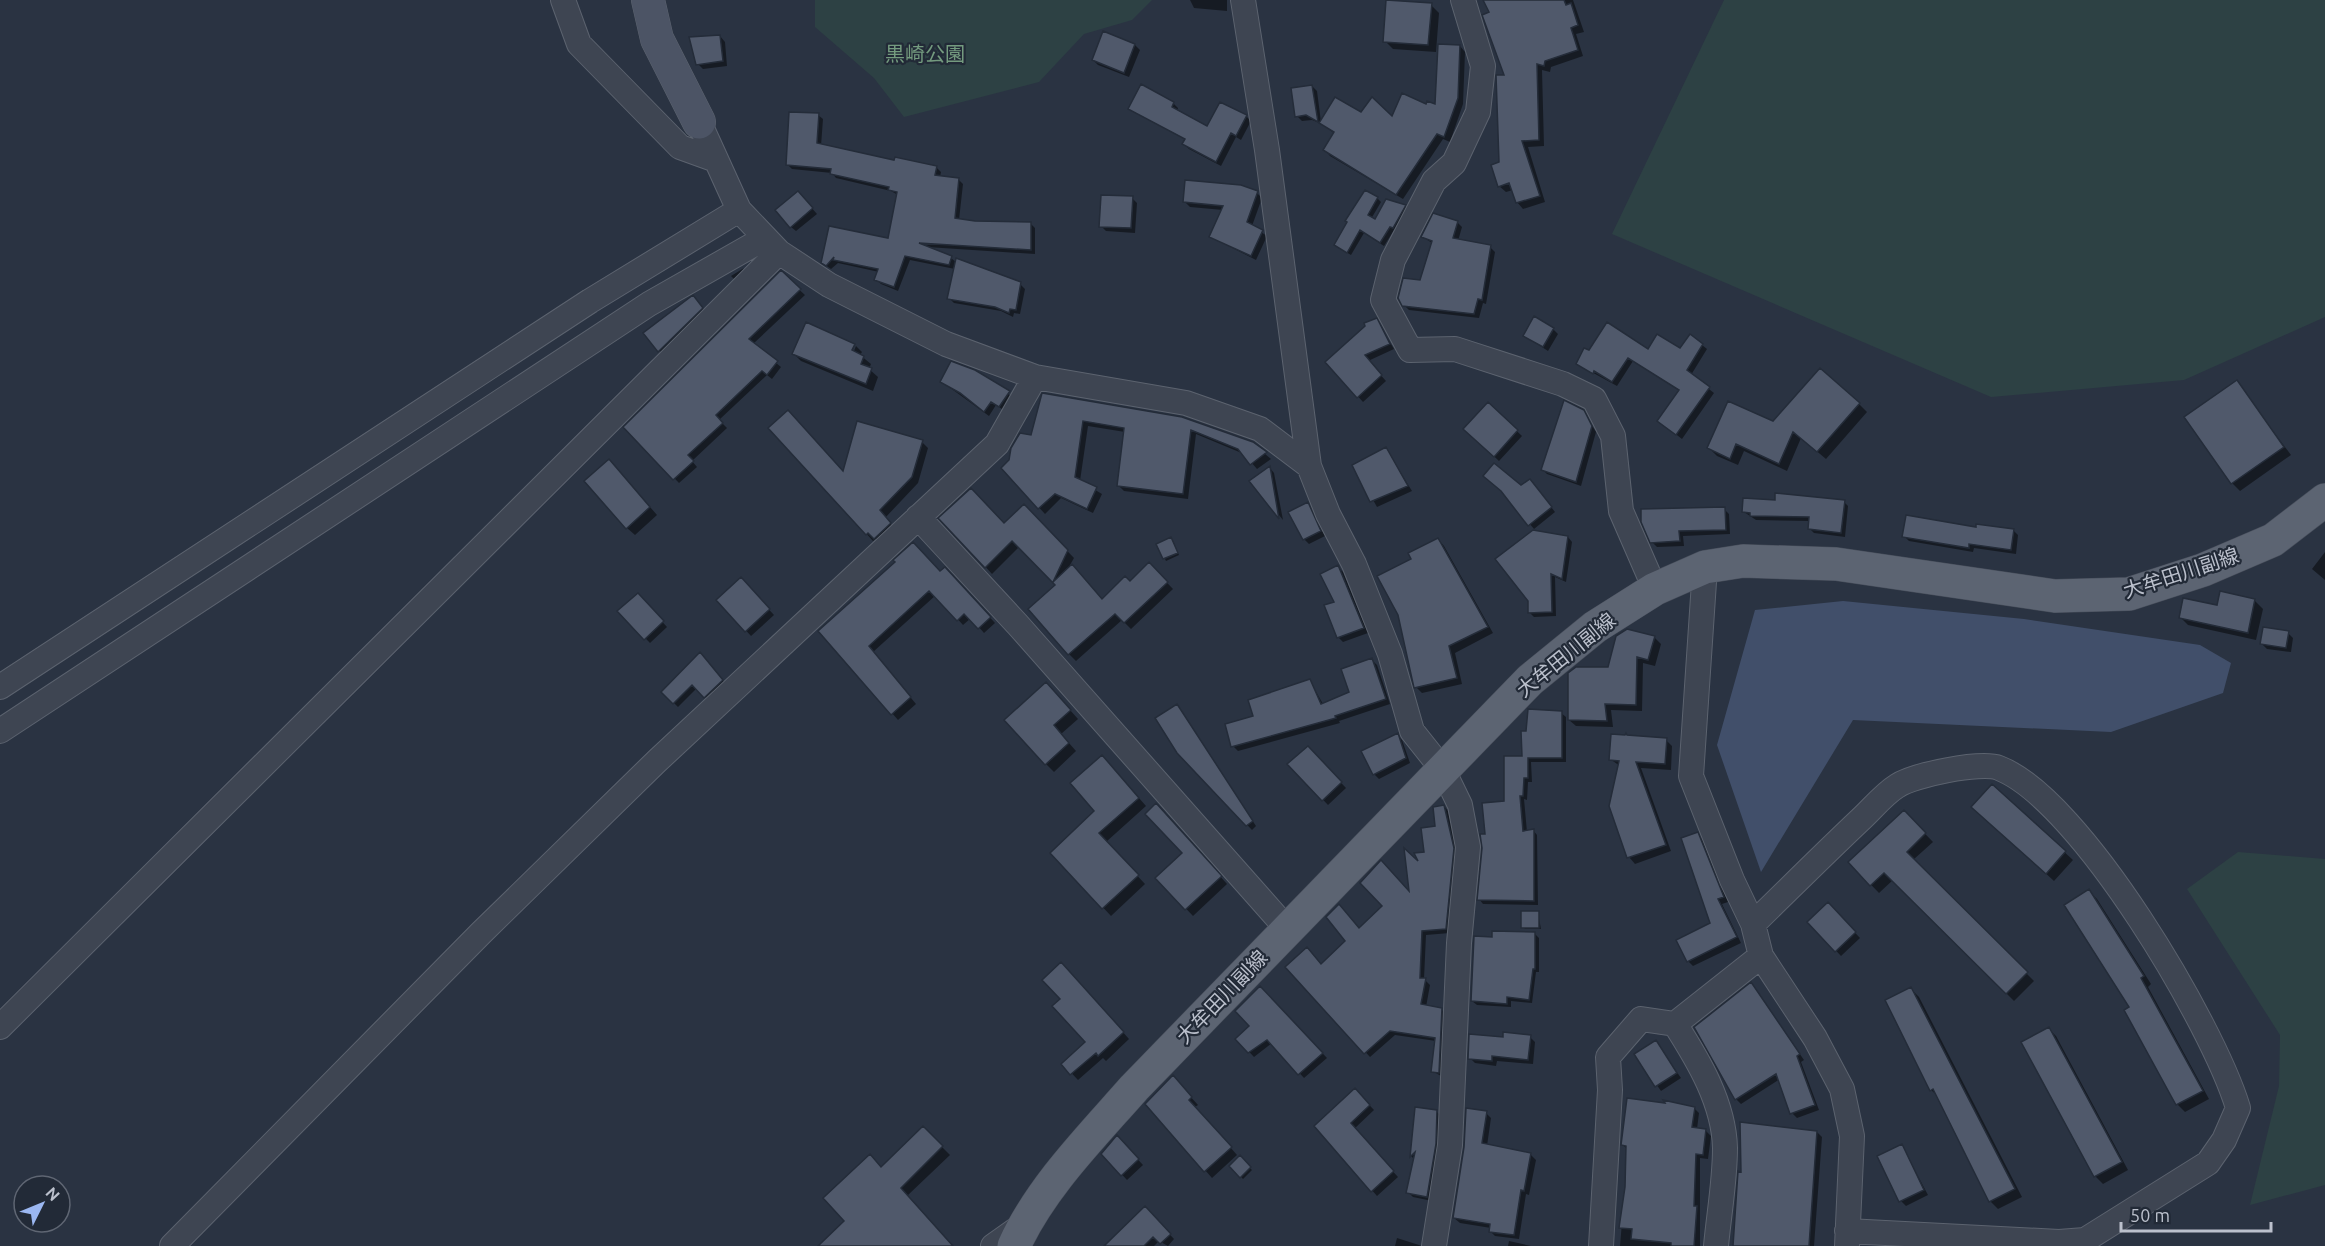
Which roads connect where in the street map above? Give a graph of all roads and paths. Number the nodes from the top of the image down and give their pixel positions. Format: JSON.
{"nodes":[{"id":1,"x":563,"y":0,"type":"edge"},
{"id":2,"x":648,"y":0,"type":"edge"},
{"id":3,"x":1243,"y":0,"type":"edge"},
{"id":4,"x":1463,"y":0,"type":"edge"},
{"id":5,"x":699,"y":122,"type":"joint"},
{"id":6,"x":717,"y":160,"type":"junction"},
{"id":7,"x":739,"y":210,"type":"junction"},
{"id":8,"x":772,"y":245,"type":"junction"},
{"id":9,"x":1035,"y":377,"type":"junction"},
{"id":10,"x":1309,"y":466,"type":"junction"},
{"id":11,"x":2325,"y":500,"type":"edge"},
{"id":12,"x":918,"y":517,"type":"junction"},
{"id":13,"x":1705,"y":567,"type":"junction"},
{"id":14,"x":1655,"y":589,"type":"junction"},
{"id":15,"x":0,"y":687,"type":"edge"},
{"id":16,"x":0,"y":731,"type":"edge"},
{"id":17,"x":1443,"y":770,"type":"junction"},
{"id":18,"x":1753,"y":924,"type":"junction"},
{"id":19,"x":1288,"y":930,"type":"junction"},
{"id":20,"x":1761,"y":956,"type":"junction"},
{"id":21,"x":1675,"y":1024,"type":"junction"},
{"id":22,"x":0,"y":1027,"type":"edge"},
{"id":23,"x":1019,"y":1235,"type":"edge"},
{"id":24,"x":1847,"y":1238,"type":"edge"},
{"id":25,"x":172,"y":1246,"type":"edge"},
{"id":26,"x":993,"y":1246,"type":"edge"},
{"id":27,"x":1434,"y":1246,"type":"edge"},
{"id":28,"x":1601,"y":1246,"type":"edge"},
{"id":29,"x":1716,"y":1246,"type":"edge"}],
"edges":[{"from":1,"to":6,"type":"street"},
{"from":2,"to":5,"type":"street"},
{"from":3,"to":10,"type":"street"},
{"from":4,"to":14,"type":"street"},
{"from":5,"to":6,"type":"street"},
{"from":6,"to":7,"type":"street"},
{"from":7,"to":8,"type":"street"},
{"from":7,"to":15,"type":"street"},
{"from":8,"to":9,"type":"street"},
{"from":8,"to":16,"type":"street"},
{"from":8,"to":22,"type":"street"},
{"from":9,"to":10,"type":"street"},
{"from":9,"to":12,"type":"street"},
{"from":10,"to":17,"type":"street"},
{"from":11,"to":13,"type":"main road","name":"大牟田川副線"},
{"from":12,"to":19,"type":"street"},
{"from":12,"to":25,"type":"street"},
{"from":13,"to":14,"type":"main road","name":"大牟田川副線"},
{"from":13,"to":18,"type":"street"},
{"from":14,"to":17,"type":"main road","name":"大牟田川副線"},
{"from":17,"to":19,"type":"main road","name":"大牟田川副線"},
{"from":17,"to":27,"type":"street"},
{"from":18,"to":20,"type":"street"},
{"from":18,"to":24,"type":"street"},
{"from":19,"to":23,"type":"main road","name":"大牟田川副線"},
{"from":20,"to":21,"type":"street"},
{"from":20,"to":24,"type":"street"},
{"from":21,"to":28,"type":"street"},
{"from":21,"to":29,"type":"street"},
{"from":23,"to":26,"type":"street"}]}
